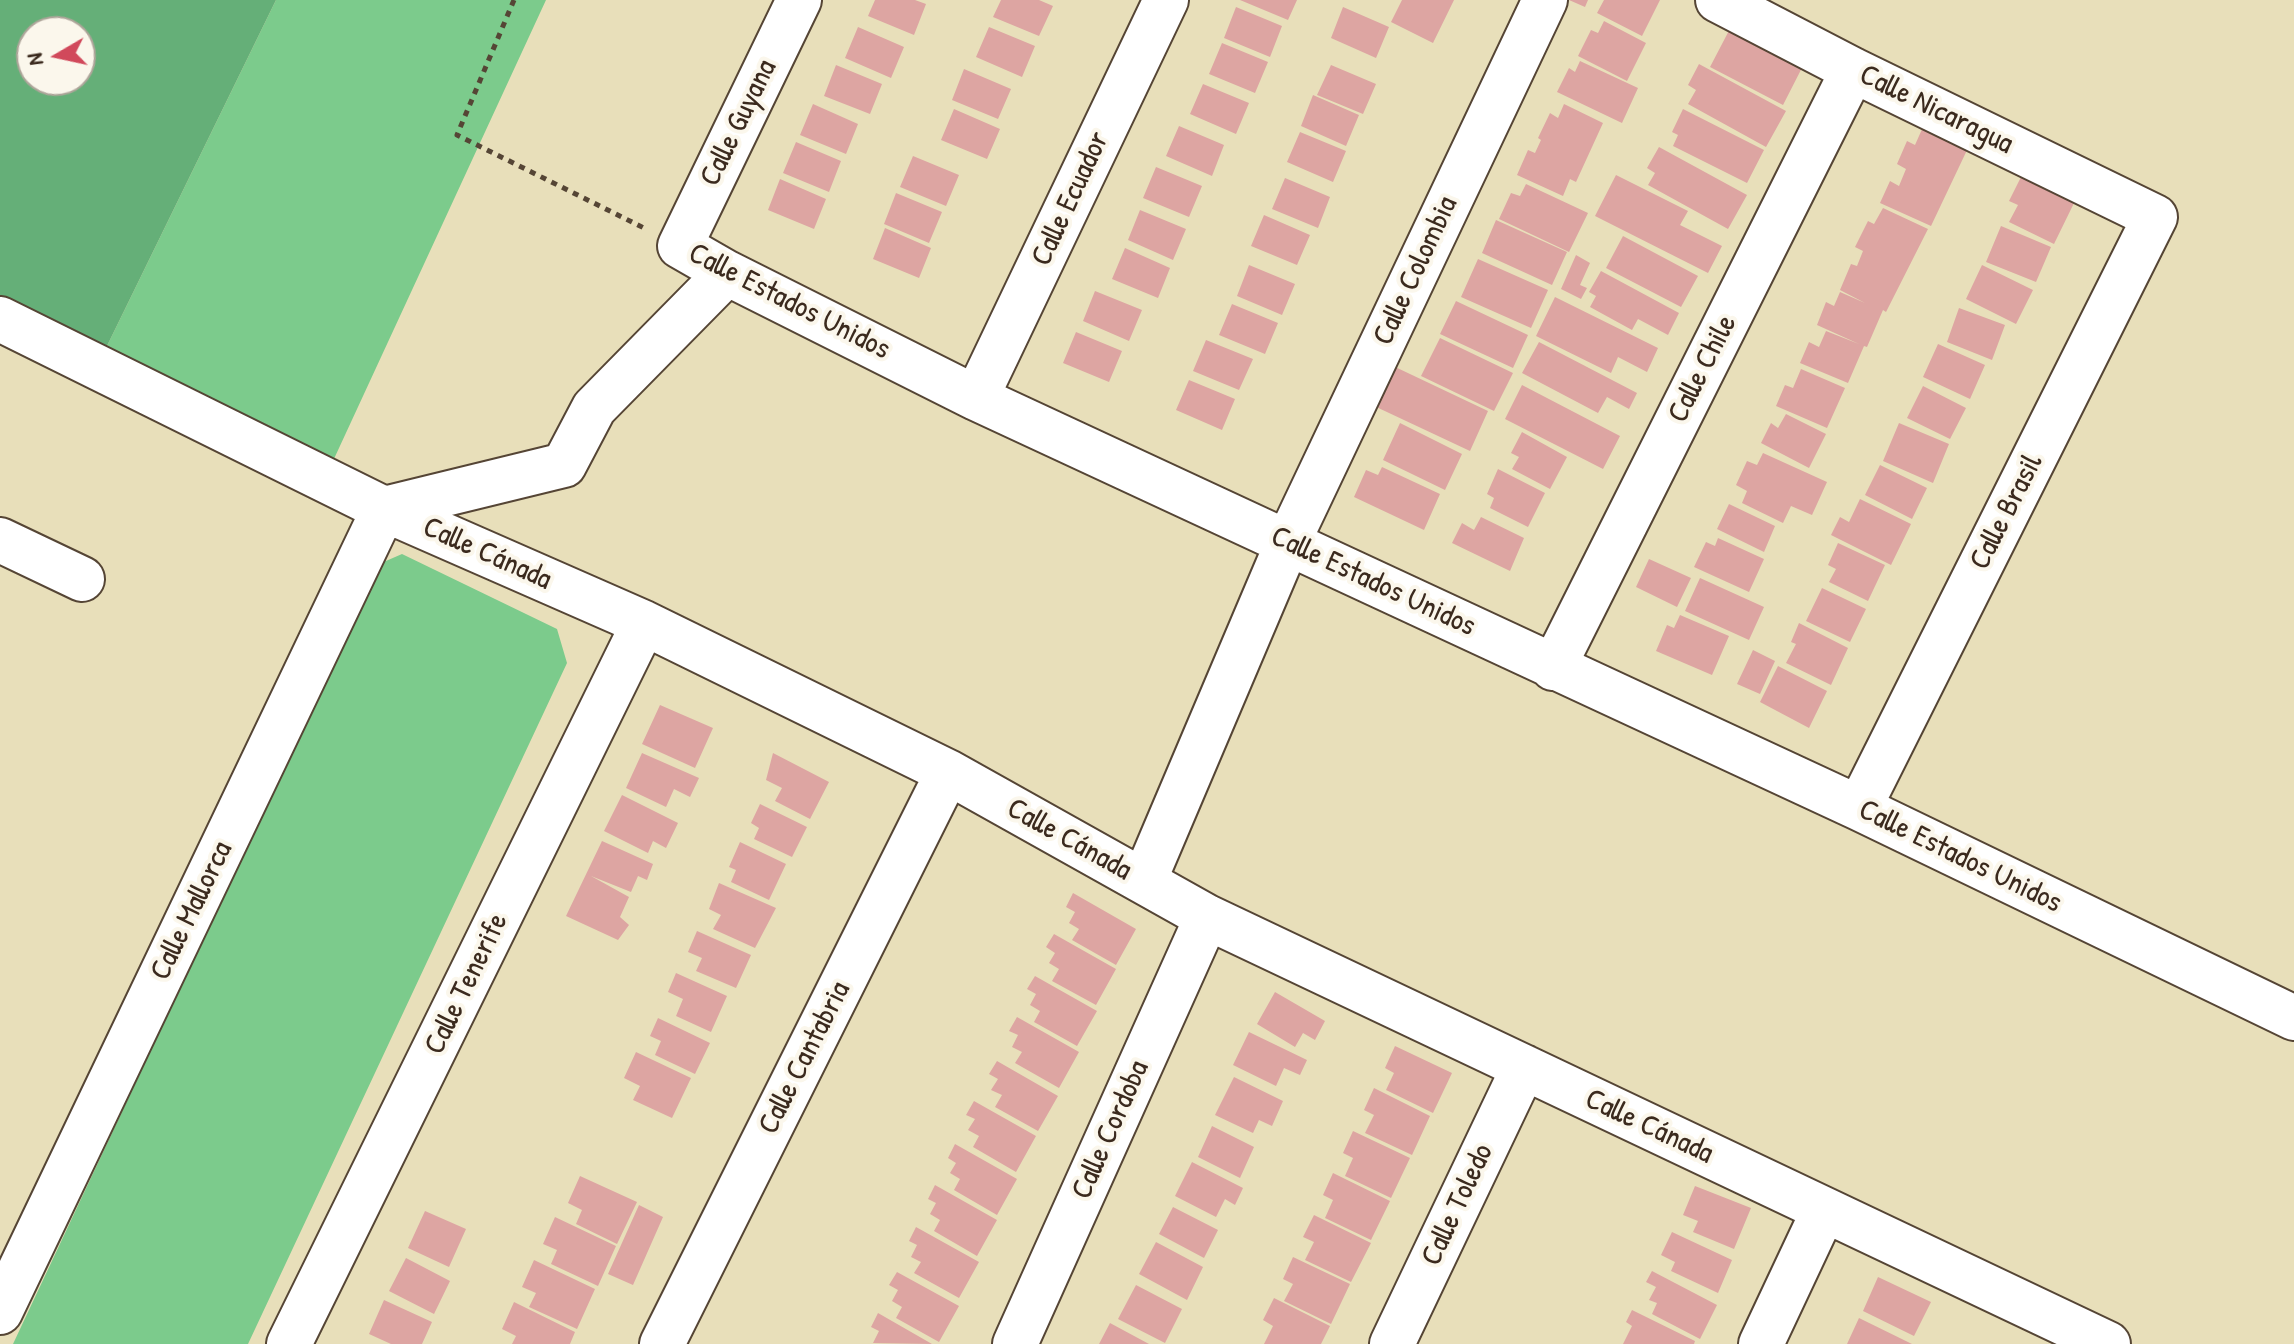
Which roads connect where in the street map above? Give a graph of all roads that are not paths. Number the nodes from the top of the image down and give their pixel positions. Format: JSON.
{"nodes":[{"id":1,"x":799,"y":0,"type":"edge"},
{"id":2,"x":1166,"y":0,"type":"edge"},
{"id":3,"x":1545,"y":0,"type":"edge"},
{"id":4,"x":1718,"y":0,"type":"edge"},
{"id":5,"x":1853,"y":70,"type":"junction"},
{"id":6,"x":2155,"y":217,"type":"joint"},
{"id":7,"x":680,"y":246,"type":"joint"},
{"id":8,"x":727,"y":273,"type":"junction"},
{"id":9,"x":0,"y":319,"type":"edge"},
{"id":10,"x":976,"y":398,"type":"junction"},
{"id":11,"x":384,"y":509,"type":"junction"},
{"id":12,"x":1288,"y":542,"type":"junction"},
{"id":13,"x":5,"y":555,"type":"edge"},
{"id":14,"x":82,"y":579,"type":"dead end"},
{"id":15,"x":644,"y":623,"type":"junction"},
{"id":16,"x":1553,"y":668,"type":"junction"},
{"id":17,"x":948,"y":772,"type":"junction"},
{"id":18,"x":1859,"y":808,"type":"junction"},
{"id":19,"x":1144,"y":881,"type":"junction"},
{"id":20,"x":1207,"y":917,"type":"junction"},
{"id":21,"x":2294,"y":1018,"type":"edge"},
{"id":22,"x":1524,"y":1067,"type":"junction"},
{"id":23,"x":1824,"y":1210,"type":"junction"},
{"id":24,"x":0,"y":1312,"type":"edge"},
{"id":25,"x":289,"y":1344,"type":"edge"},
{"id":26,"x":662,"y":1344,"type":"edge"},
{"id":27,"x":1015,"y":1344,"type":"edge"},
{"id":28,"x":1392,"y":1344,"type":"edge"},
{"id":29,"x":1761,"y":1344,"type":"edge"},
{"id":30,"x":2108,"y":1344,"type":"edge"}],
"edges":[{"from":1,"to":7,"type":"street","name":"Calle Guyana"},
{"from":2,"to":10,"type":"street","name":"Calle Ecuador"},
{"from":3,"to":12,"type":"street","name":"Calle Colombia"},
{"from":4,"to":5,"type":"street","name":"Calle Nicaragua"},
{"from":5,"to":6,"type":"street","name":"Calle Nicaragua"},
{"from":5,"to":16,"type":"street","name":"Calle Chile"},
{"from":6,"to":18,"type":"street","name":"Calle Brasil"},
{"from":7,"to":8,"type":"street","name":"Calle Estados Unidos"},
{"from":8,"to":10,"type":"street","name":"Calle Estados Unidos"},
{"from":8,"to":11,"type":"street"},
{"from":9,"to":11,"type":"street","name":"Calle Cánada"},
{"from":10,"to":12,"type":"street","name":"Calle Estados Unidos"},
{"from":11,"to":15,"type":"street","name":"Calle Cánada"},
{"from":11,"to":24,"type":"street","name":"Calle Mallorca"},
{"from":12,"to":16,"type":"street","name":"Calle Estados Unidos"},
{"from":12,"to":19,"type":"street","name":"Calle Colombia"},
{"from":13,"to":14,"type":"street"},
{"from":15,"to":17,"type":"street","name":"Calle Cánada"},
{"from":15,"to":25,"type":"street","name":"Calle Tenerife"},
{"from":16,"to":18,"type":"street","name":"Calle Estados Unidos"},
{"from":17,"to":19,"type":"street","name":"Calle Cánada"},
{"from":17,"to":26,"type":"street","name":"Calle Cantabria"},
{"from":18,"to":21,"type":"street","name":"Calle Estados Unidos"},
{"from":19,"to":20,"type":"street","name":"Calle Cánada"},
{"from":20,"to":22,"type":"street","name":"Calle Cánada"},
{"from":20,"to":27,"type":"street","name":"Calle Cordoba"},
{"from":22,"to":23,"type":"street","name":"Calle Cánada"},
{"from":22,"to":28,"type":"street","name":"Calle Toledo"},
{"from":23,"to":29,"type":"street"},
{"from":23,"to":30,"type":"street","name":"Calle Cánada"}]}
